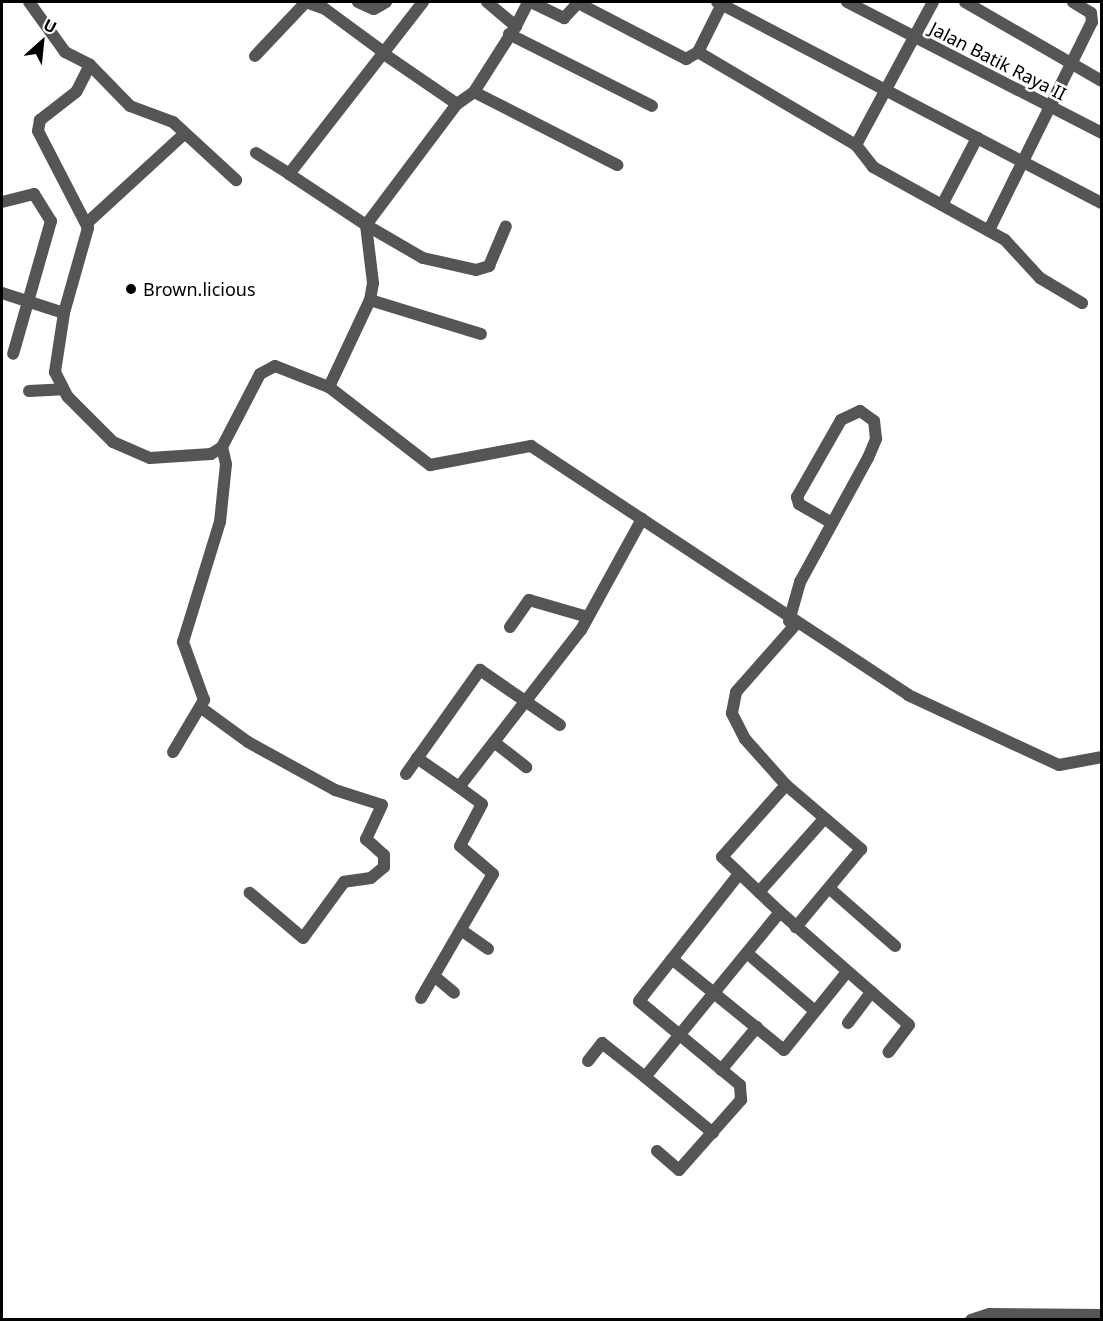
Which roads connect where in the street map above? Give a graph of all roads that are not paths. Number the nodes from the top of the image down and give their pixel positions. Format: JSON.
{"nodes":[{"id":1,"x":29,"y":2,"type":"edge"},
{"id":2,"x":358,"y":2,"type":"edge"},
{"id":3,"x":386,"y":2,"type":"edge"},
{"id":4,"x":423,"y":2,"type":"edge"},
{"id":5,"x":487,"y":2,"type":"edge"},
{"id":6,"x":530,"y":2,"type":"edge"},
{"id":7,"x":579,"y":2,"type":"edge"},
{"id":8,"x":721,"y":2,"type":"edge"},
{"id":9,"x":847,"y":2,"type":"edge"},
{"id":10,"x":933,"y":2,"type":"edge"},
{"id":11,"x":965,"y":2,"type":"edge"},
{"id":12,"x":1073,"y":2,"type":"edge"},
{"id":13,"x":513,"y":30,"type":"junction"},
{"id":14,"x":913,"y":38,"type":"junction"},
{"id":15,"x":698,"y":52,"type":"junction"},
{"id":16,"x":384,"y":53,"type":"junction"},
{"id":17,"x":255,"y":56,"type":"dead end"},
{"id":18,"x":1073,"y":63,"type":"junction"},
{"id":19,"x":90,"y":65,"type":"junction"},
{"id":20,"x":1101,"y":81,"type":"edge"},
{"id":21,"x":885,"y":90,"type":"junction"},
{"id":22,"x":474,"y":92,"type":"junction"},
{"id":23,"x":457,"y":104,"type":"junction"},
{"id":24,"x":652,"y":106,"type":"dead end"},
{"id":25,"x":1050,"y":107,"type":"junction"},
{"id":26,"x":1101,"y":133,"type":"edge"},
{"id":27,"x":183,"y":135,"type":"junction"},
{"id":28,"x":976,"y":138,"type":"junction"},
{"id":29,"x":856,"y":145,"type":"junction"},
{"id":30,"x":256,"y":153,"type":"dead end"},
{"id":31,"x":1023,"y":162,"type":"junction"},
{"id":32,"x":616,"y":165,"type":"dead end"},
{"id":33,"x":290,"y":174,"type":"junction"},
{"id":34,"x":236,"y":180,"type":"dead end"},
{"id":35,"x":2,"y":202,"type":"edge"},
{"id":36,"x":1101,"y":203,"type":"edge"},
{"id":37,"x":942,"y":205,"type":"junction"},
{"id":38,"x":87,"y":223,"type":"junction"},
{"id":39,"x":366,"y":225,"type":"junction"},
{"id":40,"x":506,"y":226,"type":"dead end"},
{"id":41,"x":989,"y":230,"type":"junction"},
{"id":42,"x":2,"y":293,"type":"edge"},
{"id":43,"x":370,"y":300,"type":"junction"},
{"id":44,"x":29,"y":301,"type":"junction"},
{"id":45,"x":1082,"y":303,"type":"dead end"},
{"id":46,"x":64,"y":313,"type":"junction"},
{"id":47,"x":481,"y":334,"type":"dead end"},
{"id":48,"x":13,"y":354,"type":"dead end"},
{"id":49,"x":329,"y":387,"type":"junction"},
{"id":50,"x":63,"y":389,"type":"junction"},
{"id":51,"x":29,"y":391,"type":"dead end"},
{"id":52,"x":222,"y":447,"type":"junction"},
{"id":53,"x":642,"y":519,"type":"junction"},
{"id":54,"x":831,"y":523,"type":"junction"},
{"id":55,"x":588,"y":617,"type":"junction"},
{"id":56,"x":792,"y":623,"type":"junction"},
{"id":57,"x":510,"y":627,"type":"dead end"},
{"id":58,"x":525,"y":701,"type":"junction"},
{"id":59,"x":200,"y":707,"type":"junction"},
{"id":60,"x":560,"y":725,"type":"dead end"},
{"id":61,"x":494,"y":742,"type":"junction"},
{"id":62,"x":173,"y":752,"type":"dead end"},
{"id":63,"x":1101,"y":757,"type":"edge"},
{"id":64,"x":417,"y":758,"type":"junction"},
{"id":65,"x":526,"y":767,"type":"dead end"},
{"id":66,"x":406,"y":774,"type":"dead end"},
{"id":67,"x":786,"y":785,"type":"junction"},
{"id":68,"x":459,"y":787,"type":"junction"},
{"id":69,"x":824,"y":819,"type":"junction"},
{"id":70,"x":739,"y":874,"type":"junction"},
{"id":71,"x":829,"y":888,"type":"junction"},
{"id":72,"x":759,"y":892,"type":"junction"},
{"id":73,"x":250,"y":893,"type":"dead end"},
{"id":74,"x":780,"y":912,"type":"junction"},
{"id":75,"x":796,"y":927,"type":"junction"},
{"id":76,"x":461,"y":930,"type":"junction"},
{"id":77,"x":895,"y":946,"type":"dead end"},
{"id":78,"x":488,"y":949,"type":"dead end"},
{"id":79,"x":747,"y":953,"type":"junction"},
{"id":80,"x":672,"y":959,"type":"junction"},
{"id":81,"x":847,"y":972,"type":"junction"},
{"id":82,"x":434,"y":976,"type":"junction"},
{"id":83,"x":715,"y":992,"type":"junction"},
{"id":84,"x":871,"y":992,"type":"junction"},
{"id":85,"x":454,"y":993,"type":"dead end"},
{"id":86,"x":421,"y":998,"type":"dead end"},
{"id":87,"x":815,"y":1011,"type":"junction"},
{"id":88,"x":848,"y":1023,"type":"dead end"},
{"id":89,"x":757,"y":1027,"type":"junction"},
{"id":90,"x":679,"y":1035,"type":"junction"},
{"id":91,"x":889,"y":1052,"type":"dead end"},
{"id":92,"x":588,"y":1061,"type":"dead end"},
{"id":93,"x":721,"y":1070,"type":"junction"},
{"id":94,"x":645,"y":1077,"type":"junction"},
{"id":95,"x":713,"y":1132,"type":"junction"},
{"id":96,"x":657,"y":1151,"type":"dead end"},
{"id":97,"x":1101,"y":1315,"type":"edge"},
{"id":98,"x":1015,"y":1318,"type":"edge"},
{"id":99,"x":971,"y":1320,"type":"edge"}],
"edges":[{"from":1,"to":19,"type":"street"},
{"from":2,"to":3,"type":"street"},
{"from":4,"to":16,"type":"street"},
{"from":5,"to":13,"type":"street"},
{"from":6,"to":7,"type":"street"},
{"from":6,"to":13,"type":"street"},
{"from":7,"to":15,"type":"street"},
{"from":8,"to":15,"type":"street"},
{"from":8,"to":21,"type":"street"},
{"from":9,"to":14,"type":"street","name":"Jalan Batik Raya II"},
{"from":10,"to":14,"type":"street"},
{"from":11,"to":18,"type":"street"},
{"from":12,"to":18,"type":"street"},
{"from":13,"to":22,"type":"street"},
{"from":13,"to":24,"type":"street"},
{"from":14,"to":21,"type":"street"},
{"from":14,"to":25,"type":"street","name":"Jalan Batik Raya II"},
{"from":15,"to":29,"type":"street"},
{"from":16,"to":17,"type":"street"},
{"from":16,"to":23,"type":"street"},
{"from":16,"to":33,"type":"street"},
{"from":18,"to":20,"type":"street"},
{"from":18,"to":25,"type":"street"},
{"from":19,"to":27,"type":"street"},
{"from":19,"to":38,"type":"street"},
{"from":21,"to":28,"type":"street"},
{"from":21,"to":29,"type":"street"},
{"from":22,"to":23,"type":"street"},
{"from":22,"to":32,"type":"street"},
{"from":23,"to":39,"type":"street"},
{"from":25,"to":26,"type":"street","name":"Jalan Batik Raya II"},
{"from":25,"to":31,"type":"street"},
{"from":27,"to":34,"type":"street"},
{"from":27,"to":38,"type":"street"},
{"from":28,"to":31,"type":"street"},
{"from":28,"to":37,"type":"street"},
{"from":29,"to":37,"type":"street"},
{"from":30,"to":33,"type":"street"},
{"from":31,"to":36,"type":"street"},
{"from":31,"to":41,"type":"street"},
{"from":33,"to":39,"type":"street"},
{"from":35,"to":44,"type":"street"},
{"from":37,"to":41,"type":"street"},
{"from":38,"to":46,"type":"street"},
{"from":39,"to":40,"type":"street"},
{"from":39,"to":43,"type":"street"},
{"from":41,"to":45,"type":"street"},
{"from":42,"to":44,"type":"street"},
{"from":43,"to":47,"type":"street"},
{"from":43,"to":49,"type":"street"},
{"from":44,"to":46,"type":"street"},
{"from":44,"to":48,"type":"street"},
{"from":46,"to":50,"type":"street"},
{"from":49,"to":52,"type":"street"},
{"from":49,"to":53,"type":"street"},
{"from":50,"to":51,"type":"street"},
{"from":50,"to":52,"type":"street"},
{"from":52,"to":59,"type":"street"},
{"from":53,"to":55,"type":"street"},
{"from":53,"to":56,"type":"street"},
{"from":54,"to":54,"type":"street"},
{"from":54,"to":56,"type":"street"},
{"from":55,"to":57,"type":"street"},
{"from":55,"to":58,"type":"street"},
{"from":56,"to":63,"type":"street"},
{"from":56,"to":67,"type":"street"},
{"from":58,"to":60,"type":"street"},
{"from":58,"to":61,"type":"street"},
{"from":58,"to":64,"type":"street"},
{"from":59,"to":62,"type":"street"},
{"from":59,"to":73,"type":"street"},
{"from":61,"to":65,"type":"street"},
{"from":61,"to":68,"type":"street"},
{"from":64,"to":66,"type":"street"},
{"from":64,"to":68,"type":"street"},
{"from":67,"to":69,"type":"street"},
{"from":67,"to":70,"type":"street"},
{"from":68,"to":76,"type":"street"},
{"from":69,"to":71,"type":"street"},
{"from":69,"to":72,"type":"street"},
{"from":70,"to":72,"type":"street"},
{"from":70,"to":80,"type":"street"},
{"from":71,"to":75,"type":"street"},
{"from":71,"to":77,"type":"street"},
{"from":72,"to":74,"type":"street"},
{"from":74,"to":75,"type":"street"},
{"from":74,"to":79,"type":"street"},
{"from":75,"to":81,"type":"street"},
{"from":76,"to":78,"type":"street"},
{"from":76,"to":82,"type":"street"},
{"from":79,"to":83,"type":"street"},
{"from":79,"to":87,"type":"street"},
{"from":80,"to":83,"type":"street"},
{"from":80,"to":90,"type":"street"},
{"from":81,"to":84,"type":"street"},
{"from":81,"to":87,"type":"street"},
{"from":82,"to":85,"type":"street"},
{"from":82,"to":86,"type":"street"},
{"from":83,"to":89,"type":"street"},
{"from":83,"to":90,"type":"street"},
{"from":84,"to":88,"type":"street"},
{"from":84,"to":91,"type":"street"},
{"from":87,"to":89,"type":"street"},
{"from":89,"to":93,"type":"street"},
{"from":90,"to":93,"type":"street"},
{"from":90,"to":94,"type":"street"},
{"from":92,"to":94,"type":"street"},
{"from":93,"to":95,"type":"street"},
{"from":94,"to":95,"type":"street"},
{"from":95,"to":96,"type":"street"},
{"from":97,"to":98,"type":"street"},
{"from":98,"to":99,"type":"street"}]}
